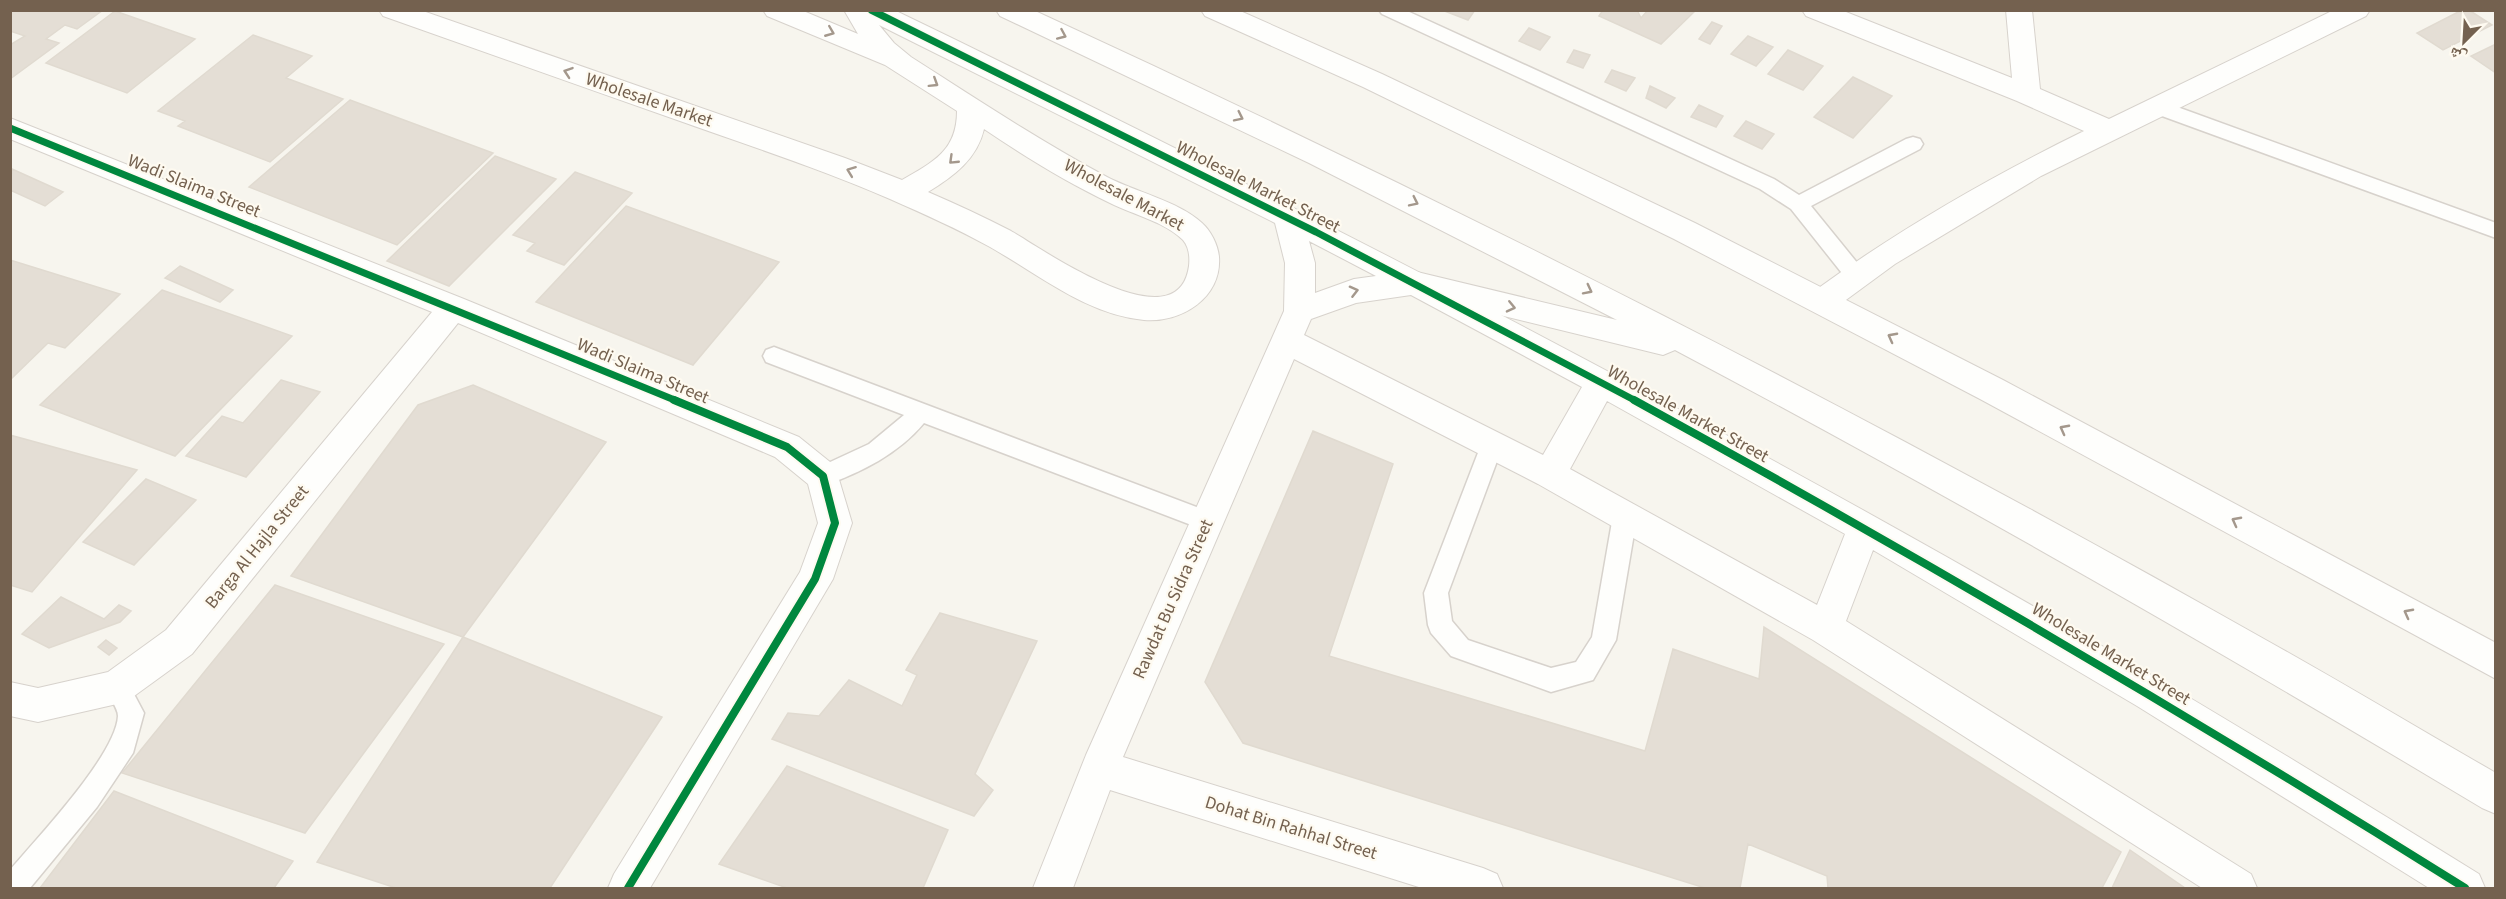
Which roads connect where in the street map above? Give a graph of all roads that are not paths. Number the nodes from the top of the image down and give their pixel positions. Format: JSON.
{"nodes":[{"id":1,"x":392,"y":10,"type":"edge"},
{"id":2,"x":776,"y":10,"type":"edge"},
{"id":3,"x":857,"y":10,"type":"edge"},
{"id":4,"x":871,"y":10,"type":"edge"},
{"id":5,"x":1009,"y":10,"type":"edge"},
{"id":6,"x":1214,"y":10,"type":"edge"},
{"id":7,"x":1388,"y":10,"type":"edge"},
{"id":8,"x":1815,"y":10,"type":"edge"},
{"id":9,"x":2019,"y":10,"type":"edge"},
{"id":10,"x":2357,"y":10,"type":"edge"},
{"id":11,"x":896,"y":60,"type":"junction"},
{"id":12,"x":2027,"y":94,"type":"junction"},
{"id":13,"x":2158,"y":107,"type":"junction"},
{"id":14,"x":971,"y":108,"type":"junction"},
{"id":15,"x":10,"y":128,"type":"edge"},
{"id":16,"x":2110,"y":131,"type":"junction"},
{"id":17,"x":1913,"y":144,"type":"dead end"},
{"id":18,"x":905,"y":192,"type":"junction"},
{"id":19,"x":1798,"y":204,"type":"junction"},
{"id":20,"x":1288,"y":218,"type":"junction"},
{"id":21,"x":2496,"y":231,"type":"edge"},
{"id":22,"x":1857,"y":276,"type":"junction"},
{"id":23,"x":1413,"y":284,"type":"junction"},
{"id":24,"x":1824,"y":300,"type":"junction"},
{"id":25,"x":453,"y":308,"type":"junction"},
{"id":26,"x":1292,"y":325,"type":"junction"},
{"id":27,"x":1713,"y":355,"type":"junction"},
{"id":28,"x":774,"y":356,"type":"dead end"},
{"id":29,"x":1601,"y":383,"type":"junction"},
{"id":30,"x":921,"y":411,"type":"junction"},
{"id":31,"x":1492,"y":445,"type":"junction"},
{"id":32,"x":1550,"y":474,"type":"junction"},
{"id":33,"x":823,"y":476,"type":"junction"},
{"id":34,"x":1625,"y":516,"type":"junction"},
{"id":35,"x":1207,"y":521,"type":"junction"},
{"id":36,"x":1864,"y":528,"type":"junction"},
{"id":37,"x":1826,"y":628,"type":"junction"},
{"id":38,"x":2449,"y":635,"type":"junction"},
{"id":39,"x":2496,"y":645,"type":"edge"},
{"id":40,"x":2496,"y":662,"type":"edge"},
{"id":41,"x":117,"y":687,"type":"junction"},
{"id":42,"x":10,"y":699,"type":"edge"},
{"id":43,"x":1099,"y":768,"type":"junction"},
{"id":44,"x":2496,"y":795,"type":"edge"},
{"id":45,"x":13,"y":888,"type":"edge"},
{"id":46,"x":628,"y":888,"type":"edge"},
{"id":47,"x":1053,"y":888,"type":"edge"},
{"id":48,"x":1483,"y":888,"type":"edge"},
{"id":49,"x":2237,"y":888,"type":"edge"},
{"id":50,"x":2465,"y":888,"type":"edge"}],
"edges":[{"from":18,"to":1,"type":"street","name":"Wholesale Market","one_way":true},
{"from":2,"to":11,"type":"street","one_way":true},
{"from":3,"to":11,"type":"street","name":"Wholesale Market"},
{"from":4,"to":20,"type":"street","name":"Wholesale Market Street"},
{"from":5,"to":27,"type":"street","one_way":true},
{"from":6,"to":24,"type":"street"},
{"from":7,"to":19,"type":"lane"},
{"from":8,"to":12,"type":"street"},
{"from":9,"to":12,"type":"street"},
{"from":10,"to":13,"type":"street"},
{"from":11,"to":14,"type":"street","name":"Wholesale Market","one_way":true},
{"from":12,"to":16,"type":"street"},
{"from":13,"to":16,"type":"street"},
{"from":13,"to":21,"type":"lane"},
{"from":14,"to":18,"type":"street","one_way":true},
{"from":14,"to":18,"type":"street","name":"Wholesale Market"},
{"from":15,"to":25,"type":"street","name":"Wadi Slaima Street"},
{"from":16,"to":22,"type":"street"},
{"from":17,"to":19,"type":"lane"},
{"from":19,"to":22,"type":"lane"},
{"from":20,"to":23,"type":"street","name":"Wholesale Market Street"},
{"from":20,"to":26,"type":"street","name":"Rawdat Bu Sidra Street"},
{"from":22,"to":24,"type":"street"},
{"from":26,"to":23,"type":"street","one_way":true},
{"from":23,"to":27,"type":"street","one_way":true},
{"from":23,"to":29,"type":"street","name":"Wholesale Market Street"},
{"from":38,"to":24,"type":"street","one_way":true},
{"from":25,"to":33,"type":"street","name":"Wadi Slaima Street"},
{"from":25,"to":41,"type":"street","name":"Barga Al Hajla Street"},
{"from":26,"to":31,"type":"street"},
{"from":26,"to":35,"type":"street","name":"Rawdat Bu Sidra Street"},
{"from":27,"to":44,"type":"street"},
{"from":28,"to":30,"type":"lane"},
{"from":29,"to":32,"type":"street"},
{"from":29,"to":36,"type":"street","name":"Wholesale Market Street"},
{"from":30,"to":33,"type":"lane"},
{"from":30,"to":35,"type":"lane"},
{"from":31,"to":32,"type":"street"},
{"from":31,"to":34,"type":"lane"},
{"from":32,"to":34,"type":"street"},
{"from":33,"to":46,"type":"street"},
{"from":34,"to":37,"type":"street"},
{"from":35,"to":43,"type":"street","name":"Rawdat Bu Sidra Street"},
{"from":36,"to":37,"type":"street"},
{"from":36,"to":50,"type":"street","name":"Wholesale Market Street"},
{"from":37,"to":49,"type":"street"},
{"from":38,"to":39,"type":"street"},
{"from":38,"to":40,"type":"street"},
{"from":41,"to":42,"type":"street","name":"Barga Al Hajla Street"},
{"from":41,"to":45,"type":"lane"},
{"from":43,"to":47,"type":"street","name":"Rawdat Bu Sidra Street"},
{"from":43,"to":48,"type":"street","name":"Dohat Bin Rahhal Street"}]}
